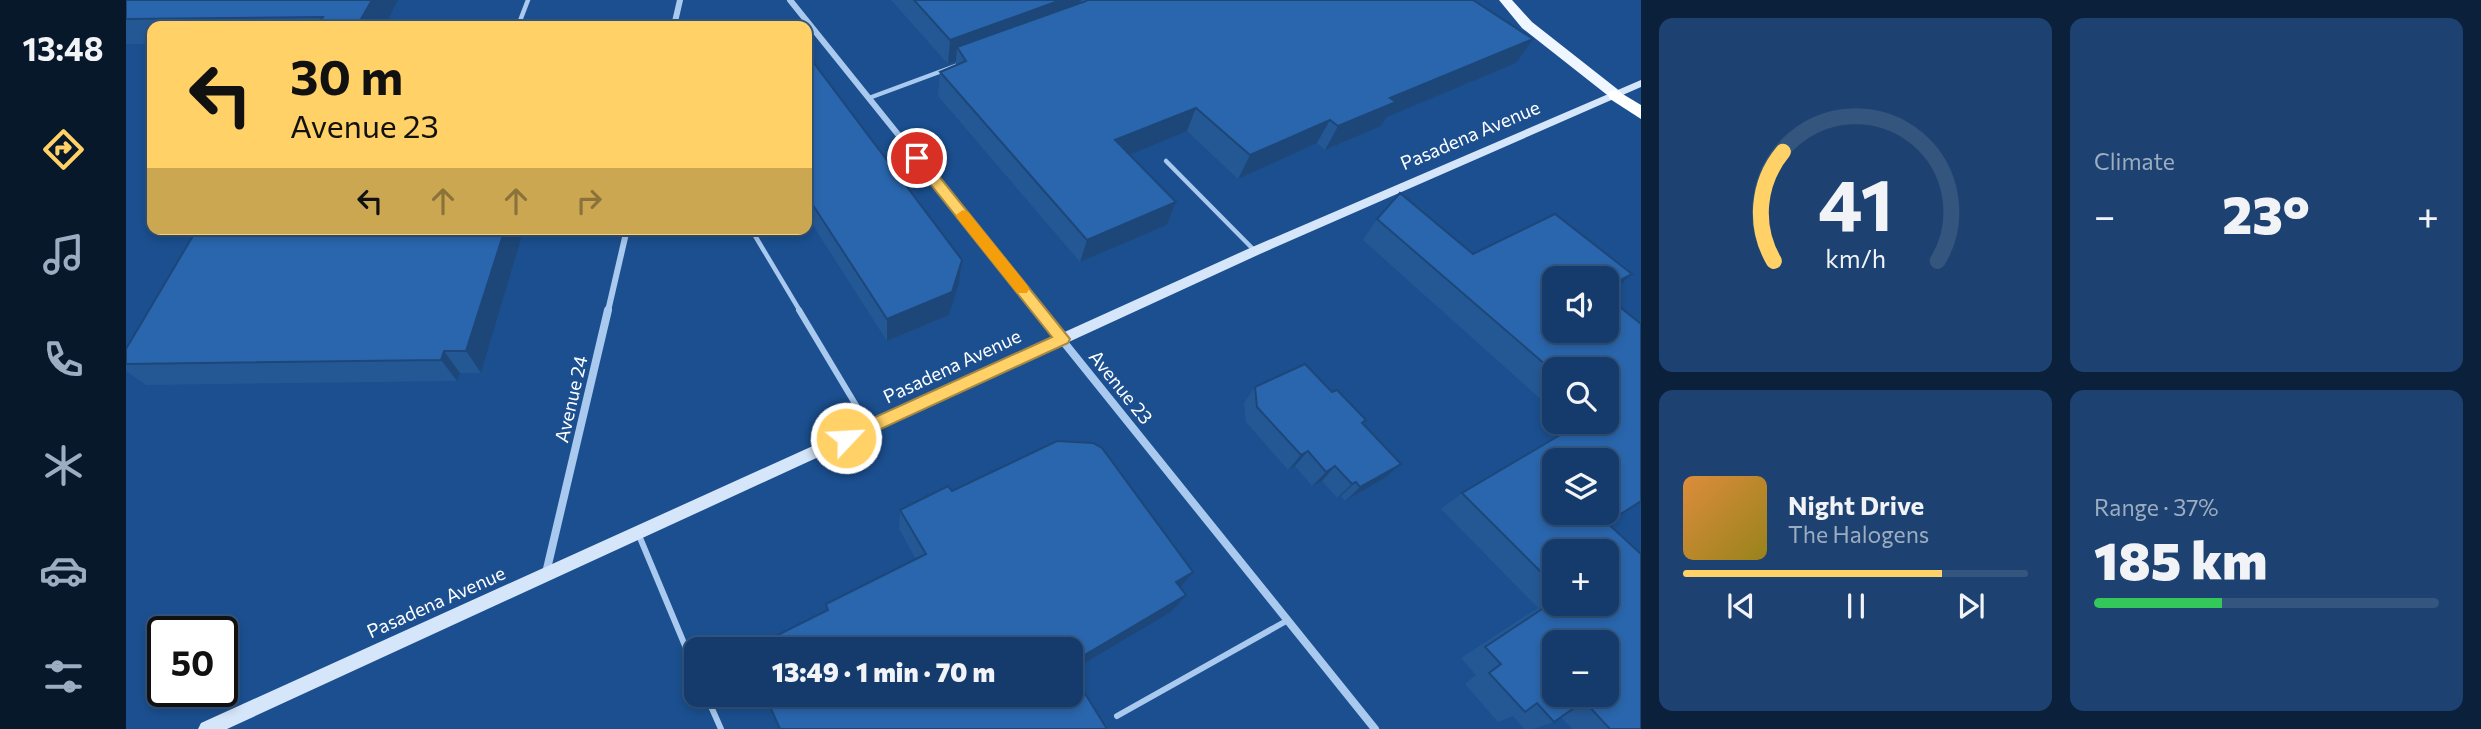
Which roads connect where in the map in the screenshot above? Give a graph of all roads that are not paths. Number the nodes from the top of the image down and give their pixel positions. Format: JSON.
{"nodes":[{"id":1,"x":528,"y":0,"type":"edge"},
{"id":2,"x":680,"y":0,"type":"edge"},
{"id":3,"x":790,"y":0,"type":"edge"},
{"id":4,"x":1505,"y":0,"type":"edge"},
{"id":5,"x":520,"y":21,"type":"edge"},
{"id":6,"x":675,"y":21,"type":"edge"},
{"id":7,"x":807,"y":21,"type":"edge"},
{"id":8,"x":812,"y":27,"type":"edge"},
{"id":9,"x":967,"y":61,"type":"edge"},
{"id":10,"x":1641,"y":83,"type":"edge"},
{"id":11,"x":1616,"y":95,"type":"junction"},
{"id":12,"x":869,"y":98,"type":"junction"},
{"id":13,"x":1641,"y":113,"type":"edge"},
{"id":14,"x":1166,"y":160,"type":"dead end"},
{"id":15,"x":626,"y":235,"type":"edge"},
{"id":16,"x":755,"y":235,"type":"edge"},
{"id":17,"x":1255,"y":251,"type":"junction"},
{"id":18,"x":1062,"y":339,"type":"junction"},
{"id":19,"x":869,"y":427,"type":"junction"},
{"id":20,"x":638,"y":533,"type":"junction"},
{"id":21,"x":545,"y":576,"type":"junction"},
{"id":22,"x":1288,"y":620,"type":"junction"},
{"id":23,"x":684,"y":643,"type":"edge"},
{"id":24,"x":711,"y":707,"type":"edge"},
{"id":25,"x":1117,"y":716,"type":"dead end"},
{"id":26,"x":207,"y":729,"type":"edge"},
{"id":27,"x":721,"y":729,"type":"edge"},
{"id":28,"x":1375,"y":729,"type":"edge"}],
"edges":[{"from":1,"to":5,"type":"lane"},
{"from":2,"to":6,"type":"street"},
{"from":3,"to":7,"type":"street","name":"Avenue 23"},
{"from":4,"to":11,"type":"main road"},
{"from":8,"to":12,"type":"street","name":"Avenue 23"},
{"from":9,"to":12,"type":"lane"},
{"from":10,"to":11,"type":"main road","name":"Pasadena Avenue"},
{"from":11,"to":13,"type":"highway"},
{"from":11,"to":17,"type":"main road","name":"Pasadena Avenue"},
{"from":12,"to":18,"type":"street","name":"Avenue 23"},
{"from":14,"to":17,"type":"lane"},
{"from":15,"to":21,"type":"street","name":"Avenue 24"},
{"from":16,"to":19,"type":"lane"},
{"from":17,"to":18,"type":"main road","name":"Pasadena Avenue"},
{"from":18,"to":19,"type":"main road","name":"Pasadena Avenue"},
{"from":18,"to":22,"type":"street","name":"Avenue 23"},
{"from":19,"to":20,"type":"main road","name":"Pasadena Avenue"},
{"from":20,"to":21,"type":"main road","name":"Pasadena Avenue"},
{"from":20,"to":23,"type":"lane"},
{"from":21,"to":26,"type":"main road","name":"Pasadena Avenue"},
{"from":22,"to":25,"type":"lane"},
{"from":22,"to":28,"type":"street","name":"Avenue 23"},
{"from":24,"to":27,"type":"lane"}]}
